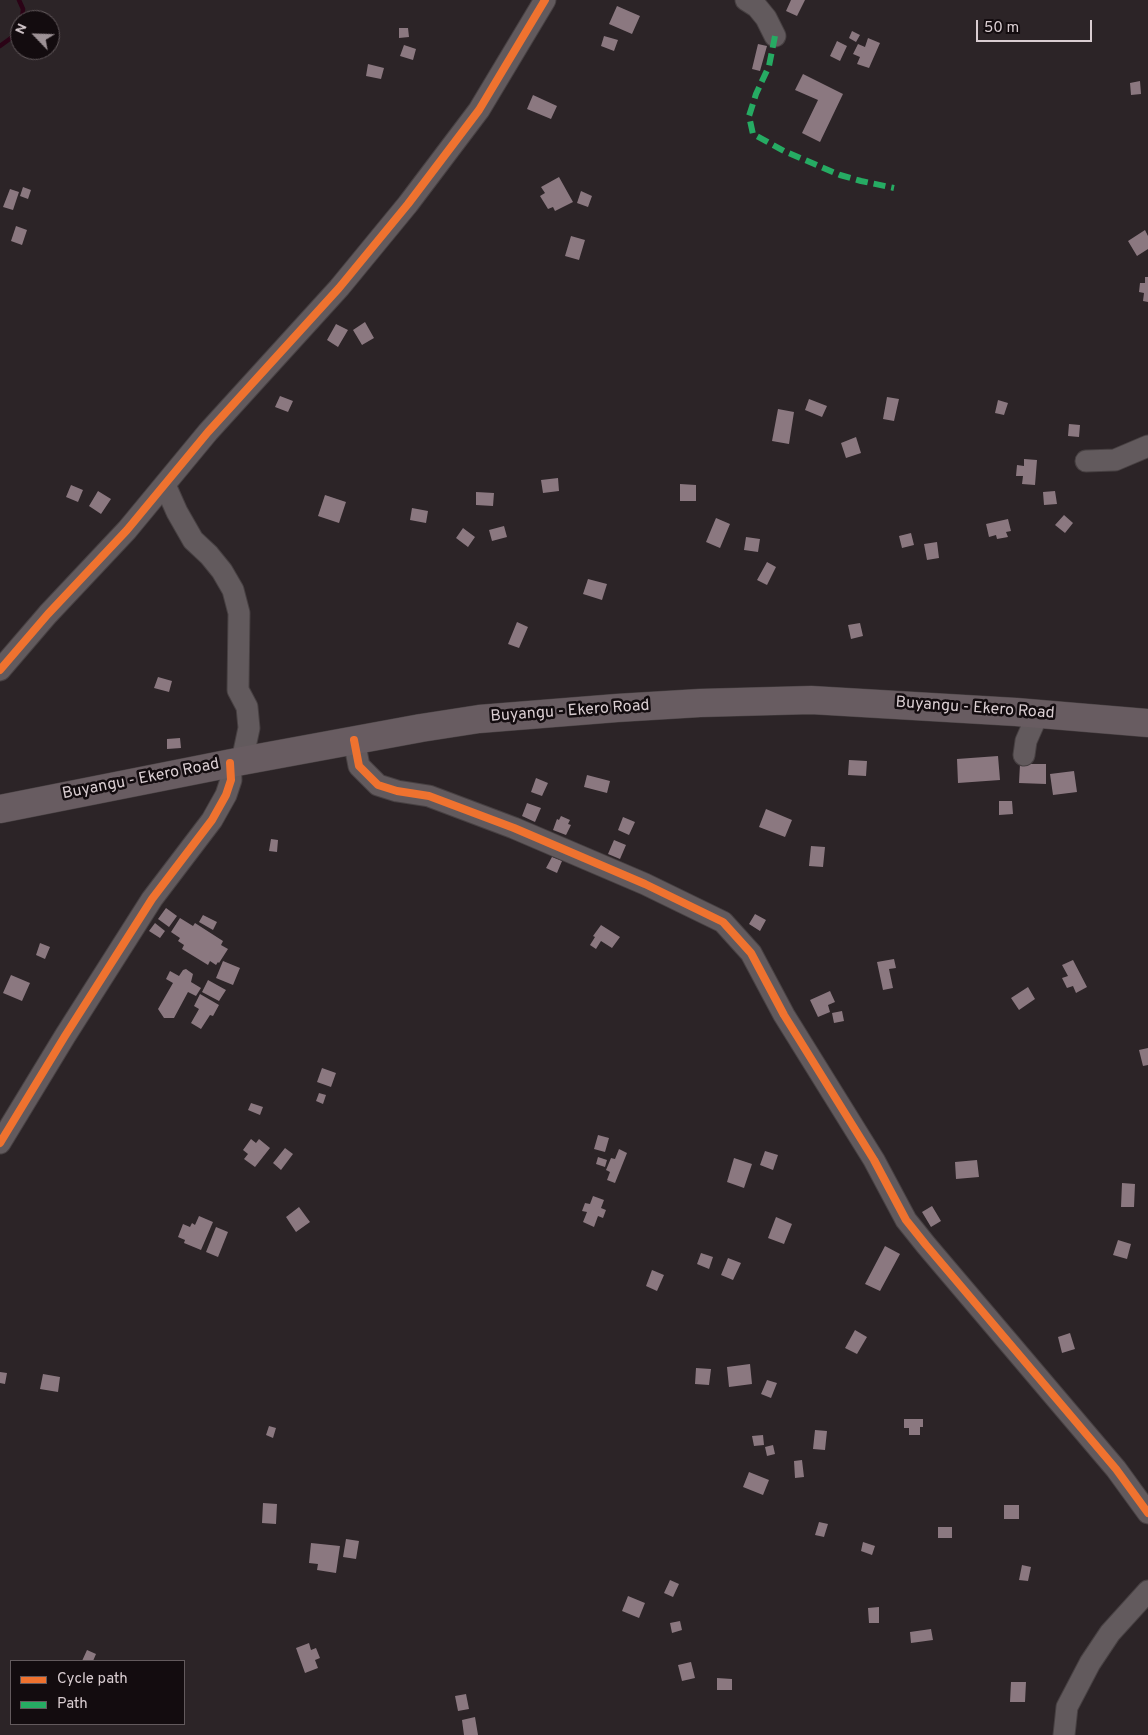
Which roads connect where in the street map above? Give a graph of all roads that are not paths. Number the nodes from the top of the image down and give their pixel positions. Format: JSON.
{"nodes":[{"id":1,"x":545,"y":0,"type":"edge"},
{"id":2,"x":746,"y":0,"type":"edge"},
{"id":3,"x":775,"y":36,"type":"dead end"},
{"id":4,"x":1148,"y":446,"type":"edge"},
{"id":5,"x":1086,"y":461,"type":"dead end"},
{"id":6,"x":165,"y":485,"type":"junction"},
{"id":7,"x":0,"y":670,"type":"edge"},
{"id":8,"x":1035,"y":713,"type":"junction"},
{"id":9,"x":1148,"y":723,"type":"edge"},
{"id":10,"x":354,"y":740,"type":"junction"},
{"id":11,"x":1024,"y":755,"type":"dead end"},
{"id":12,"x":236,"y":762,"type":"junction"},
{"id":13,"x":0,"y":808,"type":"edge"},
{"id":14,"x":0,"y":1143,"type":"edge"},
{"id":15,"x":1148,"y":1513,"type":"edge"},
{"id":16,"x":1148,"y":1591,"type":"edge"},
{"id":17,"x":1064,"y":1735,"type":"edge"}],
"edges":[{"from":1,"to":6,"type":"street"},
{"from":2,"to":3,"type":"street"},
{"from":4,"to":5,"type":"street"},
{"from":6,"to":7,"type":"street"},
{"from":6,"to":12,"type":"street"},
{"from":8,"to":9,"type":"main road","name":"Buyangu - Ekero Road"},
{"from":8,"to":10,"type":"main road","name":"Buyangu - Ekero Road"},
{"from":8,"to":11,"type":"street"},
{"from":10,"to":12,"type":"main road","name":"Buyangu - Ekero Road"},
{"from":10,"to":15,"type":"street"},
{"from":12,"to":13,"type":"main road","name":"Buyangu - Ekero Road"},
{"from":12,"to":14,"type":"street"},
{"from":16,"to":17,"type":"street"}]}
